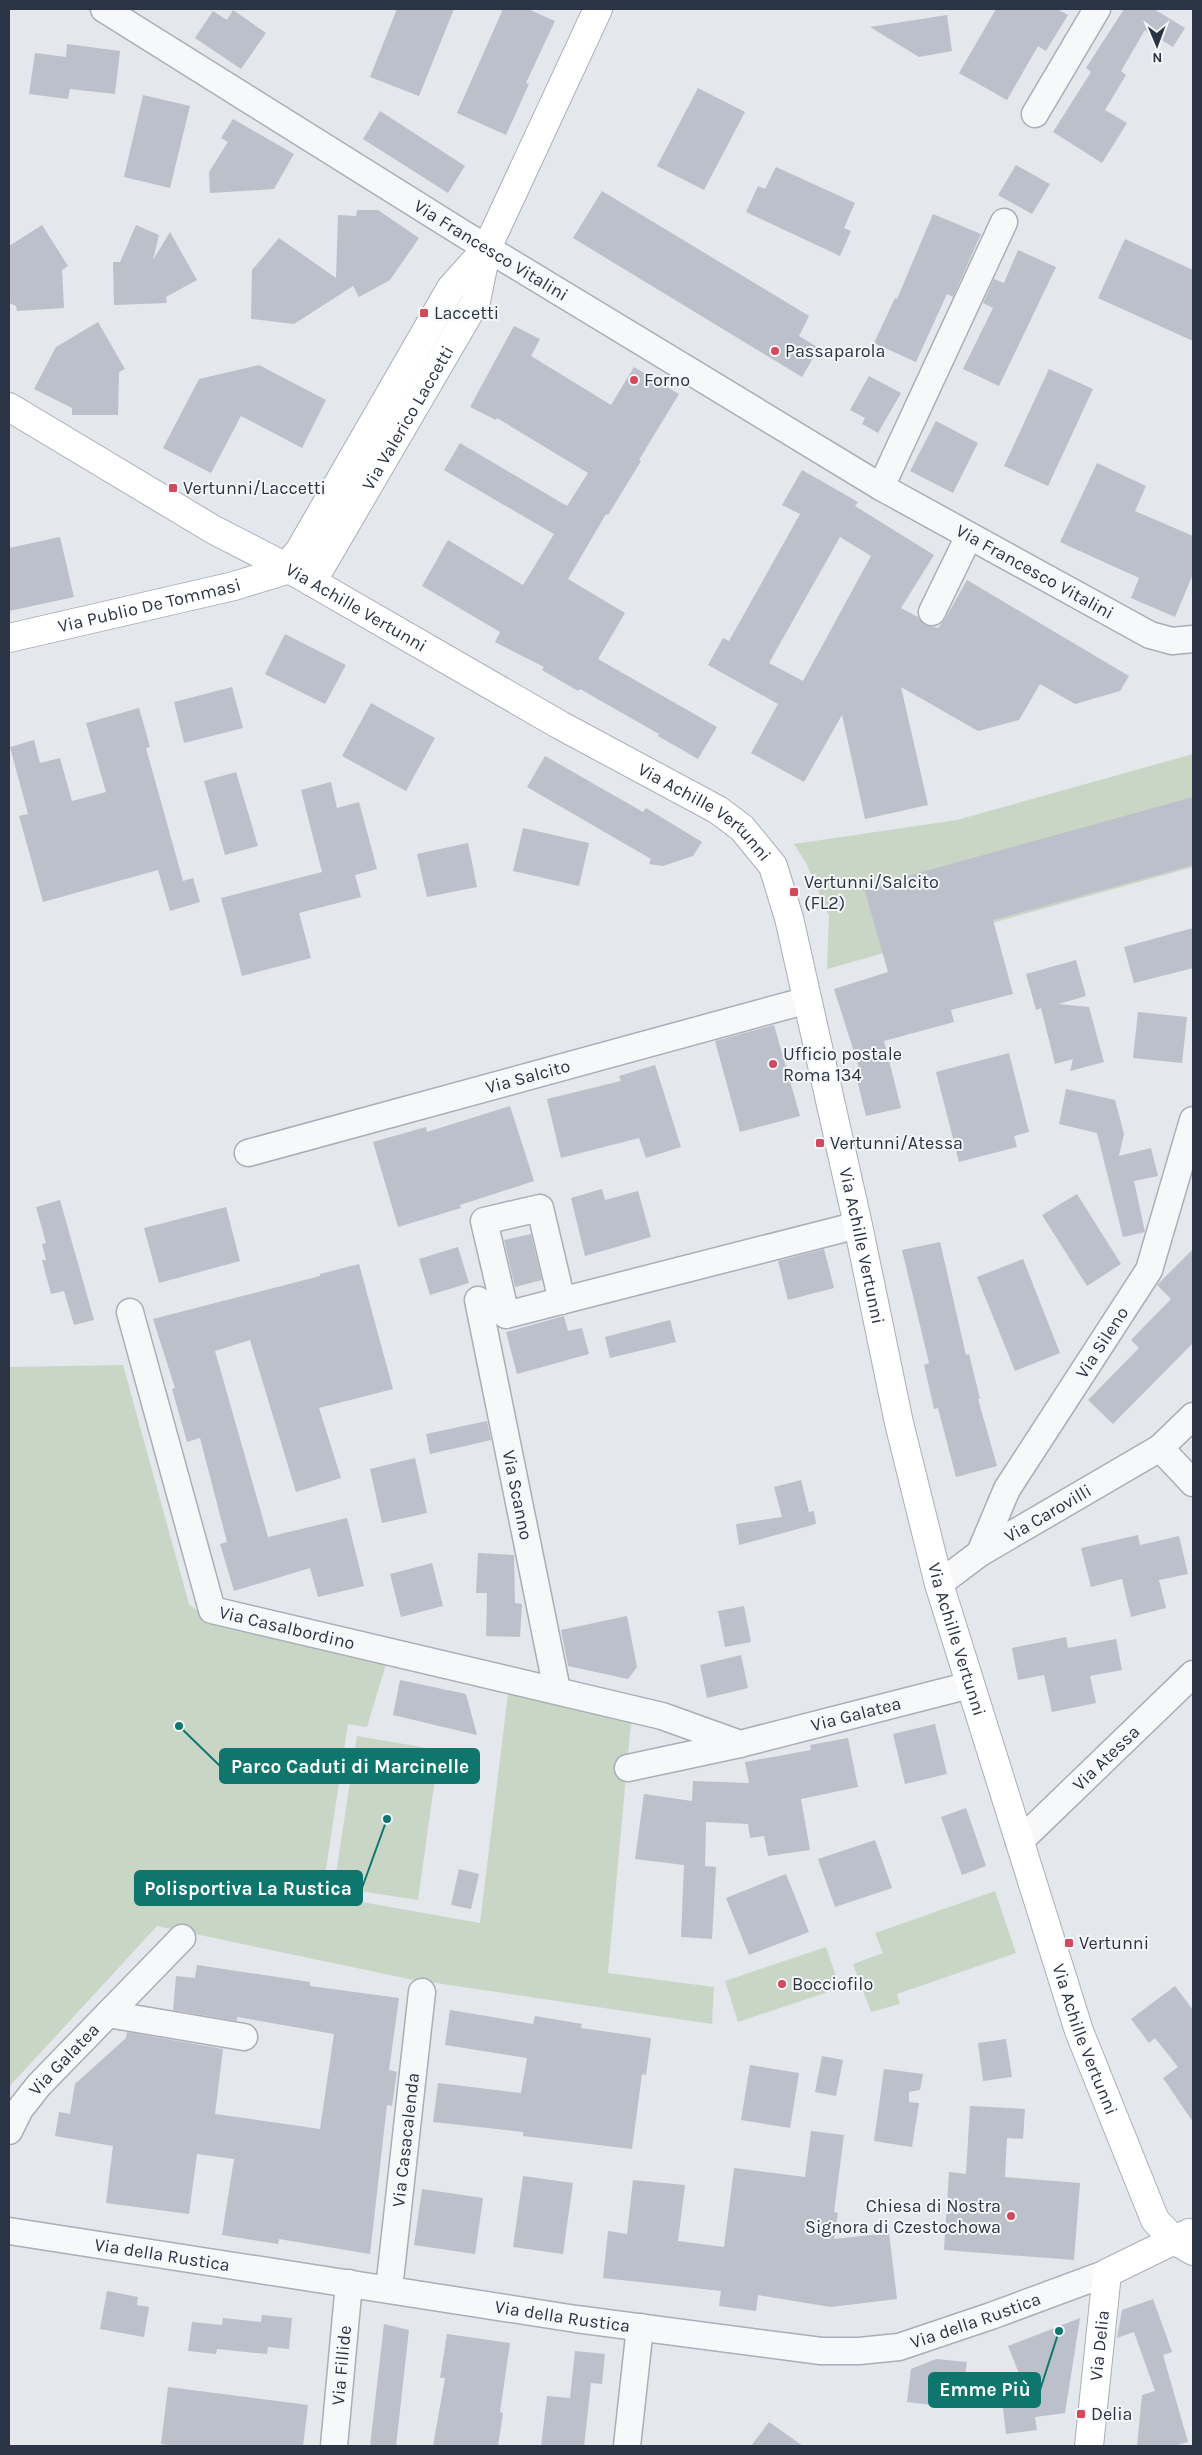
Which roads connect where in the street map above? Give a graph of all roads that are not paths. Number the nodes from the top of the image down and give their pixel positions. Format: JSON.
{"nodes":[{"id":1,"x":104,"y":9,"type":"edge"},
{"id":2,"x":598,"y":9,"type":"edge"},
{"id":3,"x":1097,"y":9,"type":"edge"},
{"id":4,"x":1035,"y":114,"type":"dead end"},
{"id":5,"x":1004,"y":222,"type":"dead end"},
{"id":6,"x":487,"y":248,"type":"junction"},
{"id":7,"x":451,"y":288,"type":"junction"},
{"id":8,"x":476,"y":301,"type":"junction"},
{"id":9,"x":9,"y":407,"type":"edge"},
{"id":10,"x":352,"y":460,"type":"junction"},
{"id":11,"x":376,"y":474,"type":"junction"},
{"id":12,"x":881,"y":487,"type":"junction"},
{"id":13,"x":969,"y":536,"type":"junction"},
{"id":14,"x":288,"y":568,"type":"junction"},
{"id":15,"x":312,"y":582,"type":"junction"},
{"id":16,"x":932,"y":612,"type":"dead end"},
{"id":17,"x":9,"y":638,"type":"edge"},
{"id":18,"x":1193,"y":639,"type":"edge"},
{"id":19,"x":808,"y":1000,"type":"junction"},
{"id":20,"x":1193,"y":1120,"type":"edge"},
{"id":21,"x":248,"y":1153,"type":"dead end"},
{"id":22,"x":858,"y":1225,"type":"junction"},
{"id":23,"x":478,"y":1300,"type":"dead end"},
{"id":24,"x":562,"y":1301,"type":"dead end"},
{"id":25,"x":130,"y":1312,"type":"dead end"},
{"id":26,"x":1193,"y":1416,"type":"edge"},
{"id":27,"x":1160,"y":1448,"type":"junction"},
{"id":28,"x":1193,"y":1482,"type":"edge"},
{"id":29,"x":980,"y":1553,"type":"junction"},
{"id":30,"x":939,"y":1584,"type":"junction"},
{"id":31,"x":1193,"y":1674,"type":"edge"},
{"id":32,"x":970,"y":1685,"type":"junction"},
{"id":33,"x":557,"y":1690,"type":"junction"},
{"id":34,"x":740,"y":1744,"type":"junction"},
{"id":35,"x":628,"y":1768,"type":"dead end"},
{"id":36,"x":1019,"y":1842,"type":"junction"},
{"id":37,"x":182,"y":1938,"type":"dead end"},
{"id":38,"x":422,"y":1992,"type":"dead end"},
{"id":39,"x":108,"y":2014,"type":"junction"},
{"id":40,"x":244,"y":2037,"type":"dead end"},
{"id":41,"x":9,"y":2131,"type":"edge"},
{"id":42,"x":9,"y":2232,"type":"edge"},
{"id":43,"x":1187,"y":2241,"type":"edge"},
{"id":44,"x":1107,"y":2273,"type":"junction"},
{"id":45,"x":349,"y":2283,"type":"junction"},
{"id":46,"x":389,"y":2289,"type":"junction"},
{"id":47,"x":640,"y":2327,"type":"junction"},
{"id":48,"x":334,"y":2446,"type":"edge"},
{"id":49,"x":627,"y":2446,"type":"edge"},
{"id":50,"x":1089,"y":2446,"type":"edge"}],
"edges":[{"from":1,"to":6,"type":"street","name":"Via Francesco Vitalini"},
{"from":2,"to":6,"type":"street","name":"Via Valerico Laccetti"},
{"from":3,"to":4,"type":"street"},
{"from":5,"to":12,"type":"street"},
{"from":6,"to":7,"type":"street","name":"Via Valerico Laccetti"},
{"from":6,"to":8,"type":"street","name":"Via Valerico Laccetti"},
{"from":6,"to":12,"type":"street","name":"Via Francesco Vitalini"},
{"from":7,"to":8,"type":"street"},
{"from":7,"to":10,"type":"street","name":"Via Valerico Laccetti"},
{"from":8,"to":11,"type":"street","name":"Via Valerico Laccetti"},
{"from":9,"to":14,"type":"street","name":"Via Achille Vertunni"},
{"from":10,"to":11,"type":"street"},
{"from":10,"to":14,"type":"street","name":"Via Valerico Laccetti"},
{"from":11,"to":15,"type":"street","name":"Via Valerico Laccetti"},
{"from":12,"to":13,"type":"street","name":"Via Francesco Vitalini"},
{"from":13,"to":16,"type":"street"},
{"from":13,"to":18,"type":"street","name":"Via Francesco Vitalini"},
{"from":14,"to":15,"type":"street","name":"Via Achille Vertunni"},
{"from":14,"to":17,"type":"street","name":"Via Publio De Tommasi"},
{"from":15,"to":19,"type":"street","name":"Via Achille Vertunni"},
{"from":19,"to":21,"type":"street","name":"Via Salcito"},
{"from":19,"to":22,"type":"street","name":"Via Achille Vertunni"},
{"from":20,"to":29,"type":"street","name":"Via Sileno"},
{"from":22,"to":24,"type":"street"},
{"from":22,"to":30,"type":"street","name":"Via Achille Vertunni"},
{"from":23,"to":33,"type":"street","name":"Via Scanno"},
{"from":25,"to":33,"type":"street","name":"Via Casalbordino"},
{"from":26,"to":27,"type":"street","name":"Via Carovilli"},
{"from":27,"to":28,"type":"street"},
{"from":27,"to":29,"type":"street","name":"Via Carovilli"},
{"from":29,"to":30,"type":"street","name":"Via Carovilli"},
{"from":30,"to":32,"type":"street","name":"Via Achille Vertunni"},
{"from":31,"to":36,"type":"street","name":"Via Atessa"},
{"from":32,"to":34,"type":"street","name":"Via Galatea"},
{"from":32,"to":36,"type":"street","name":"Via Achille Vertunni"},
{"from":33,"to":34,"type":"street","name":"Via Casalbordino"},
{"from":34,"to":35,"type":"street","name":"Via Galatea"},
{"from":36,"to":43,"type":"street","name":"Via Achille Vertunni"},
{"from":37,"to":39,"type":"street","name":"Via Galatea"},
{"from":38,"to":46,"type":"street","name":"Via Casacalenda"},
{"from":39,"to":40,"type":"street","name":"Via Galatea"},
{"from":39,"to":41,"type":"street","name":"Via Galatea"},
{"from":42,"to":45,"type":"street","name":"Via della Rustica"},
{"from":43,"to":44,"type":"street"},
{"from":44,"to":47,"type":"street","name":"Via della Rustica"},
{"from":44,"to":50,"type":"street","name":"Via Delia"},
{"from":45,"to":46,"type":"street","name":"Via della Rustica"},
{"from":45,"to":48,"type":"street","name":"Via Fillide"},
{"from":46,"to":47,"type":"street","name":"Via della Rustica"},
{"from":47,"to":49,"type":"street"}]}
